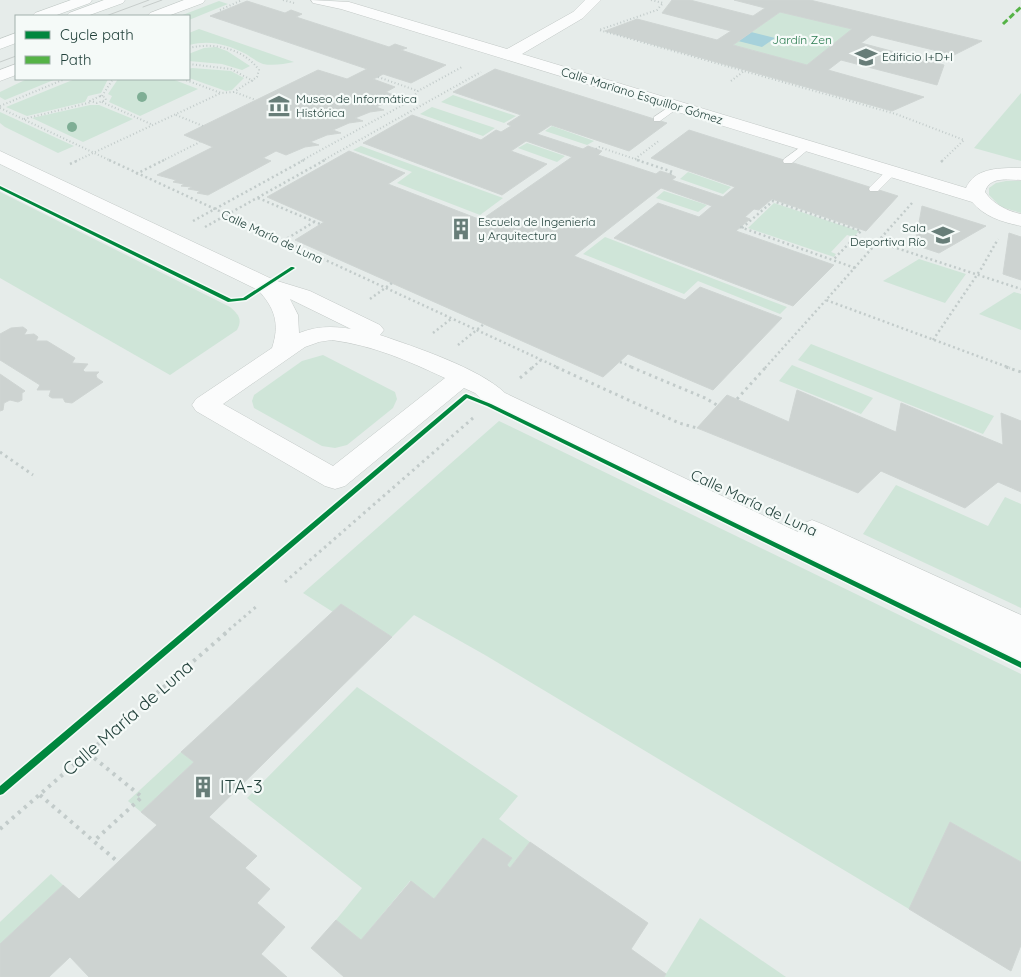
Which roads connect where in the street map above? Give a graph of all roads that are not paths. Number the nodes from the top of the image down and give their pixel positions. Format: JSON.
{"nodes":[{"id":1,"x":85,"y":0,"type":"edge"},
{"id":2,"x":118,"y":0,"type":"edge"},
{"id":3,"x":198,"y":0,"type":"edge"},
{"id":4,"x":318,"y":0,"type":"edge"},
{"id":5,"x":594,"y":0,"type":"edge"},
{"id":6,"x":338,"y":2,"type":"edge"},
{"id":7,"x":43,"y":15,"type":"edge"},
{"id":8,"x":77,"y":15,"type":"edge"},
{"id":9,"x":158,"y":15,"type":"edge"},
{"id":10,"x":15,"y":25,"type":"edge"},
{"id":11,"x":0,"y":31,"type":"edge"},
{"id":12,"x":15,"y":38,"type":"edge"},
{"id":13,"x":0,"y":44,"type":"edge"},
{"id":14,"x":508,"y":55,"type":"junction"},
{"id":15,"x":15,"y":69,"type":"edge"},
{"id":16,"x":0,"y":76,"type":"edge"},
{"id":17,"x":675,"y":106,"type":"junction"},
{"id":18,"x":657,"y":120,"type":"dead end"},
{"id":19,"x":806,"y":146,"type":"junction"},
{"id":20,"x":0,"y":156,"type":"edge"},
{"id":21,"x":788,"y":161,"type":"dead end"},
{"id":22,"x":891,"y":172,"type":"junction"},
{"id":23,"x":1021,"y":174,"type":"edge"},
{"id":24,"x":874,"y":188,"type":"dead end"},
{"id":25,"x":977,"y":192,"type":"junction"},
{"id":26,"x":1021,"y":220,"type":"edge"},
{"id":27,"x":266,"y":285,"type":"junction"},
{"id":28,"x":283,"y":350,"type":"junction"},
{"id":29,"x":407,"y":352,"type":"junction"},
{"id":30,"x":475,"y":393,"type":"junction"},
{"id":31,"x":1021,"y":630,"type":"edge"},
{"id":32,"x":1021,"y":652,"type":"edge"}],
"edges":[{"from":1,"to":7,"type":"street"},
{"from":2,"to":8,"type":"street"},
{"from":3,"to":9,"type":"street"},
{"from":4,"to":6,"type":"street","name":"Calle Mariano Esquillor Gómez"},
{"from":5,"to":14,"type":"street"},
{"from":6,"to":14,"type":"street","name":"Calle Mariano Esquillor Gómez"},
{"from":10,"to":11,"type":"street"},
{"from":12,"to":13,"type":"street"},
{"from":14,"to":17,"type":"street","name":"Calle Mariano Esquillor Gómez"},
{"from":15,"to":16,"type":"street"},
{"from":17,"to":18,"type":"lane"},
{"from":17,"to":19,"type":"street","name":"Calle Mariano Esquillor Gómez"},
{"from":19,"to":21,"type":"lane"},
{"from":19,"to":22,"type":"street","name":"Calle Mariano Esquillor Gómez"},
{"from":20,"to":27,"type":"street","name":"Calle María de Luna"},
{"from":22,"to":24,"type":"lane"},
{"from":22,"to":25,"type":"street","name":"Calle Mariano Esquillor Gómez"},
{"from":23,"to":25,"type":"street"},
{"from":25,"to":26,"type":"street","name":"Calle Mariano Esquillor Gómez"},
{"from":27,"to":28,"type":"street","name":"Calle María de Luna"},
{"from":27,"to":29,"type":"street","name":"Calle María de Luna"},
{"from":28,"to":29,"type":"street","name":"Calle María de Luna"},
{"from":28,"to":30,"type":"street","name":"Calle María de Luna"},
{"from":29,"to":30,"type":"street","name":"Calle María de Luna"},
{"from":30,"to":31,"type":"street","name":"Calle María de Luna"},
{"from":30,"to":32,"type":"street","name":"Calle María de Luna"}]}
